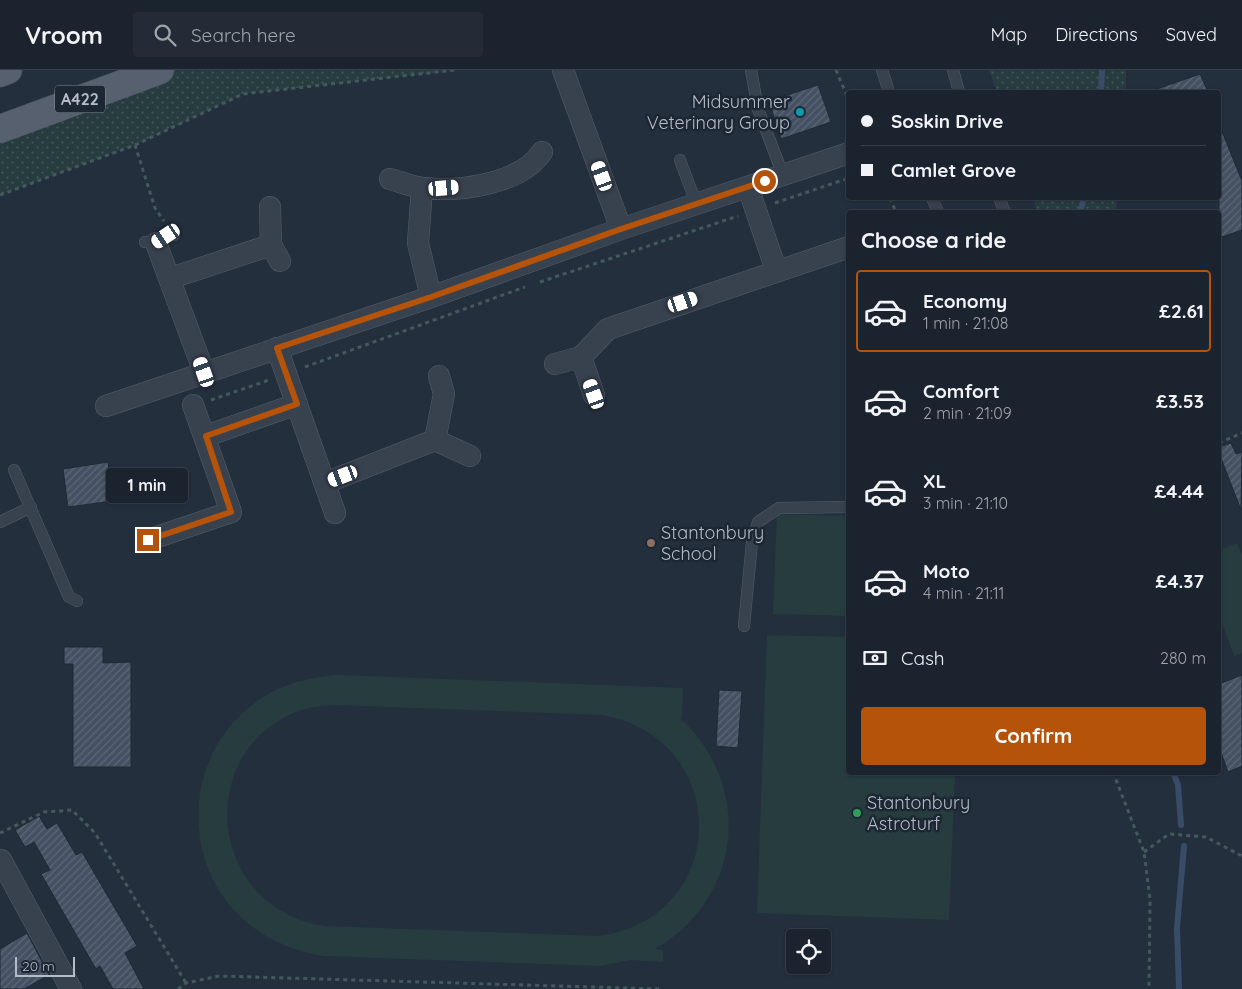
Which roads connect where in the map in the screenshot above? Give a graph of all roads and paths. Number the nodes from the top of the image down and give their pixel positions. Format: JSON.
{"nodes":[{"id":1,"x":8,"y":70,"type":"edge"},
{"id":2,"x":160,"y":70,"type":"edge"},
{"id":3,"x":454,"y":70,"type":"edge"},
{"id":4,"x":563,"y":70,"type":"edge"},
{"id":5,"x":751,"y":70,"type":"edge"},
{"id":6,"x":836,"y":70,"type":"edge"},
{"id":7,"x":882,"y":70,"type":"edge"},
{"id":8,"x":953,"y":70,"type":"edge"},
{"id":9,"x":0,"y":73,"type":"edge"},
{"id":10,"x":889,"y":90,"type":"edge"},
{"id":11,"x":958,"y":90,"type":"edge"},
{"id":12,"x":846,"y":94,"type":"edge"},
{"id":13,"x":0,"y":128,"type":"edge"},
{"id":14,"x":136,"y":145,"type":"junction"},
{"id":15,"x":846,"y":153,"type":"edge"},
{"id":16,"x":542,"y":160,"type":"dead end"},
{"id":17,"x":680,"y":160,"type":"dead end"},
{"id":18,"x":782,"y":175,"type":"junction"},
{"id":19,"x":390,"y":179,"type":"dead end"},
{"id":20,"x":846,"y":179,"type":"edge"},
{"id":21,"x":748,"y":187,"type":"junction"},
{"id":22,"x":422,"y":188,"type":"junction"},
{"id":23,"x":0,"y":195,"type":"edge"},
{"id":24,"x":696,"y":203,"type":"junction"},
{"id":25,"x":270,"y":207,"type":"dead end"},
{"id":26,"x":756,"y":210,"type":"junction"},
{"id":27,"x":621,"y":229,"type":"junction"},
{"id":28,"x":160,"y":239,"type":"joint"},
{"id":29,"x":846,"y":248,"type":"edge"},
{"id":30,"x":776,"y":270,"type":"junction"},
{"id":31,"x":171,"y":278,"type":"junction"},
{"id":32,"x":539,"y":282,"type":"dead end"},
{"id":33,"x":529,"y":286,"type":"dead end"},
{"id":34,"x":431,"y":297,"type":"junction"},
{"id":35,"x":277,"y":348,"type":"junction"},
{"id":36,"x":581,"y":357,"type":"junction"},
{"id":37,"x":556,"y":364,"type":"dead end"},
{"id":38,"x":204,"y":372,"type":"junction"},
{"id":39,"x":287,"y":374,"type":"junction"},
{"id":40,"x":438,"y":376,"type":"dead end"},
{"id":41,"x":594,"y":394,"type":"dead end"},
{"id":42,"x":297,"y":404,"type":"junction"},
{"id":43,"x":194,"y":405,"type":"joint"},
{"id":44,"x":106,"y":406,"type":"dead end"},
{"id":45,"x":1242,"y":433,"type":"edge"},
{"id":46,"x":206,"y":436,"type":"junction"},
{"id":47,"x":435,"y":440,"type":"junction"},
{"id":48,"x":1221,"y":442,"type":"edge"},
{"id":49,"x":470,"y":456,"type":"dead end"},
{"id":50,"x":14,"y":470,"type":"dead end"},
{"id":51,"x":325,"y":483,"type":"junction"},
{"id":52,"x":31,"y":507,"type":"junction"},
{"id":53,"x":846,"y":507,"type":"edge"},
{"id":54,"x":335,"y":513,"type":"dead end"},
{"id":55,"x":0,"y":522,"type":"edge"},
{"id":56,"x":148,"y":540,"type":"dead end"},
{"id":57,"x":77,"y":601,"type":"dead end"},
{"id":58,"x":744,"y":626,"type":"dead end"},
{"id":59,"x":1114,"y":775,"type":"edge"},
{"id":60,"x":0,"y":832,"type":"edge"},
{"id":61,"x":1144,"y":852,"type":"junction"},
{"id":62,"x":1242,"y":856,"type":"edge"},
{"id":63,"x":0,"y":860,"type":"edge"},
{"id":64,"x":186,"y":983,"type":"junction"},
{"id":65,"x":65,"y":987,"type":"edge"},
{"id":66,"x":178,"y":989,"type":"edge"},
{"id":67,"x":660,"y":989,"type":"edge"},
{"id":68,"x":1149,"y":989,"type":"edge"}],
"edges":[{"from":1,"to":9,"type":"main road"},
{"from":2,"to":13,"type":"main road","number":"A422"},
{"from":3,"to":14,"type":"path"},
{"from":4,"to":27,"type":"street"},
{"from":5,"to":18,"type":"lane"},
{"from":6,"to":12,"type":"path"},
{"from":7,"to":10,"type":"lane"},
{"from":8,"to":11,"type":"lane"},
{"from":14,"to":23,"type":"path"},
{"from":14,"to":28,"type":"path"},
{"from":15,"to":18,"type":"street"},
{"from":16,"to":22,"type":"street"},
{"from":17,"to":24,"type":"lane"},
{"from":18,"to":21,"type":"street"},
{"from":19,"to":22,"type":"street"},
{"from":20,"to":26,"type":"path"},
{"from":21,"to":24,"type":"street"},
{"from":21,"to":26,"type":"street"},
{"from":22,"to":34,"type":"street"},
{"from":24,"to":27,"type":"street"},
{"from":25,"to":31,"type":"street"},
{"from":26,"to":30,"type":"street"},
{"from":26,"to":32,"type":"path"},
{"from":27,"to":34,"type":"street"},
{"from":28,"to":31,"type":"street"},
{"from":29,"to":30,"type":"street"},
{"from":30,"to":36,"type":"street"},
{"from":31,"to":38,"type":"street"},
{"from":33,"to":39,"type":"path"},
{"from":34,"to":35,"type":"street"},
{"from":35,"to":38,"type":"street"},
{"from":35,"to":39,"type":"street"},
{"from":36,"to":37,"type":"street"},
{"from":36,"to":41,"type":"street"},
{"from":38,"to":44,"type":"street"},
{"from":39,"to":42,"type":"street"},
{"from":39,"to":43,"type":"path"},
{"from":40,"to":47,"type":"street"},
{"from":42,"to":46,"type":"street"},
{"from":42,"to":51,"type":"street"},
{"from":43,"to":46,"type":"street"},
{"from":45,"to":48,"type":"path"},
{"from":46,"to":56,"type":"street"},
{"from":47,"to":49,"type":"street"},
{"from":47,"to":51,"type":"street"},
{"from":50,"to":52,"type":"lane"},
{"from":51,"to":54,"type":"street"},
{"from":52,"to":55,"type":"lane"},
{"from":52,"to":57,"type":"lane"},
{"from":53,"to":58,"type":"lane"},
{"from":59,"to":61,"type":"path"},
{"from":60,"to":64,"type":"path"},
{"from":61,"to":62,"type":"path"},
{"from":61,"to":68,"type":"path"},
{"from":63,"to":65,"type":"street"},
{"from":64,"to":66,"type":"path"},
{"from":64,"to":67,"type":"path"}]}
